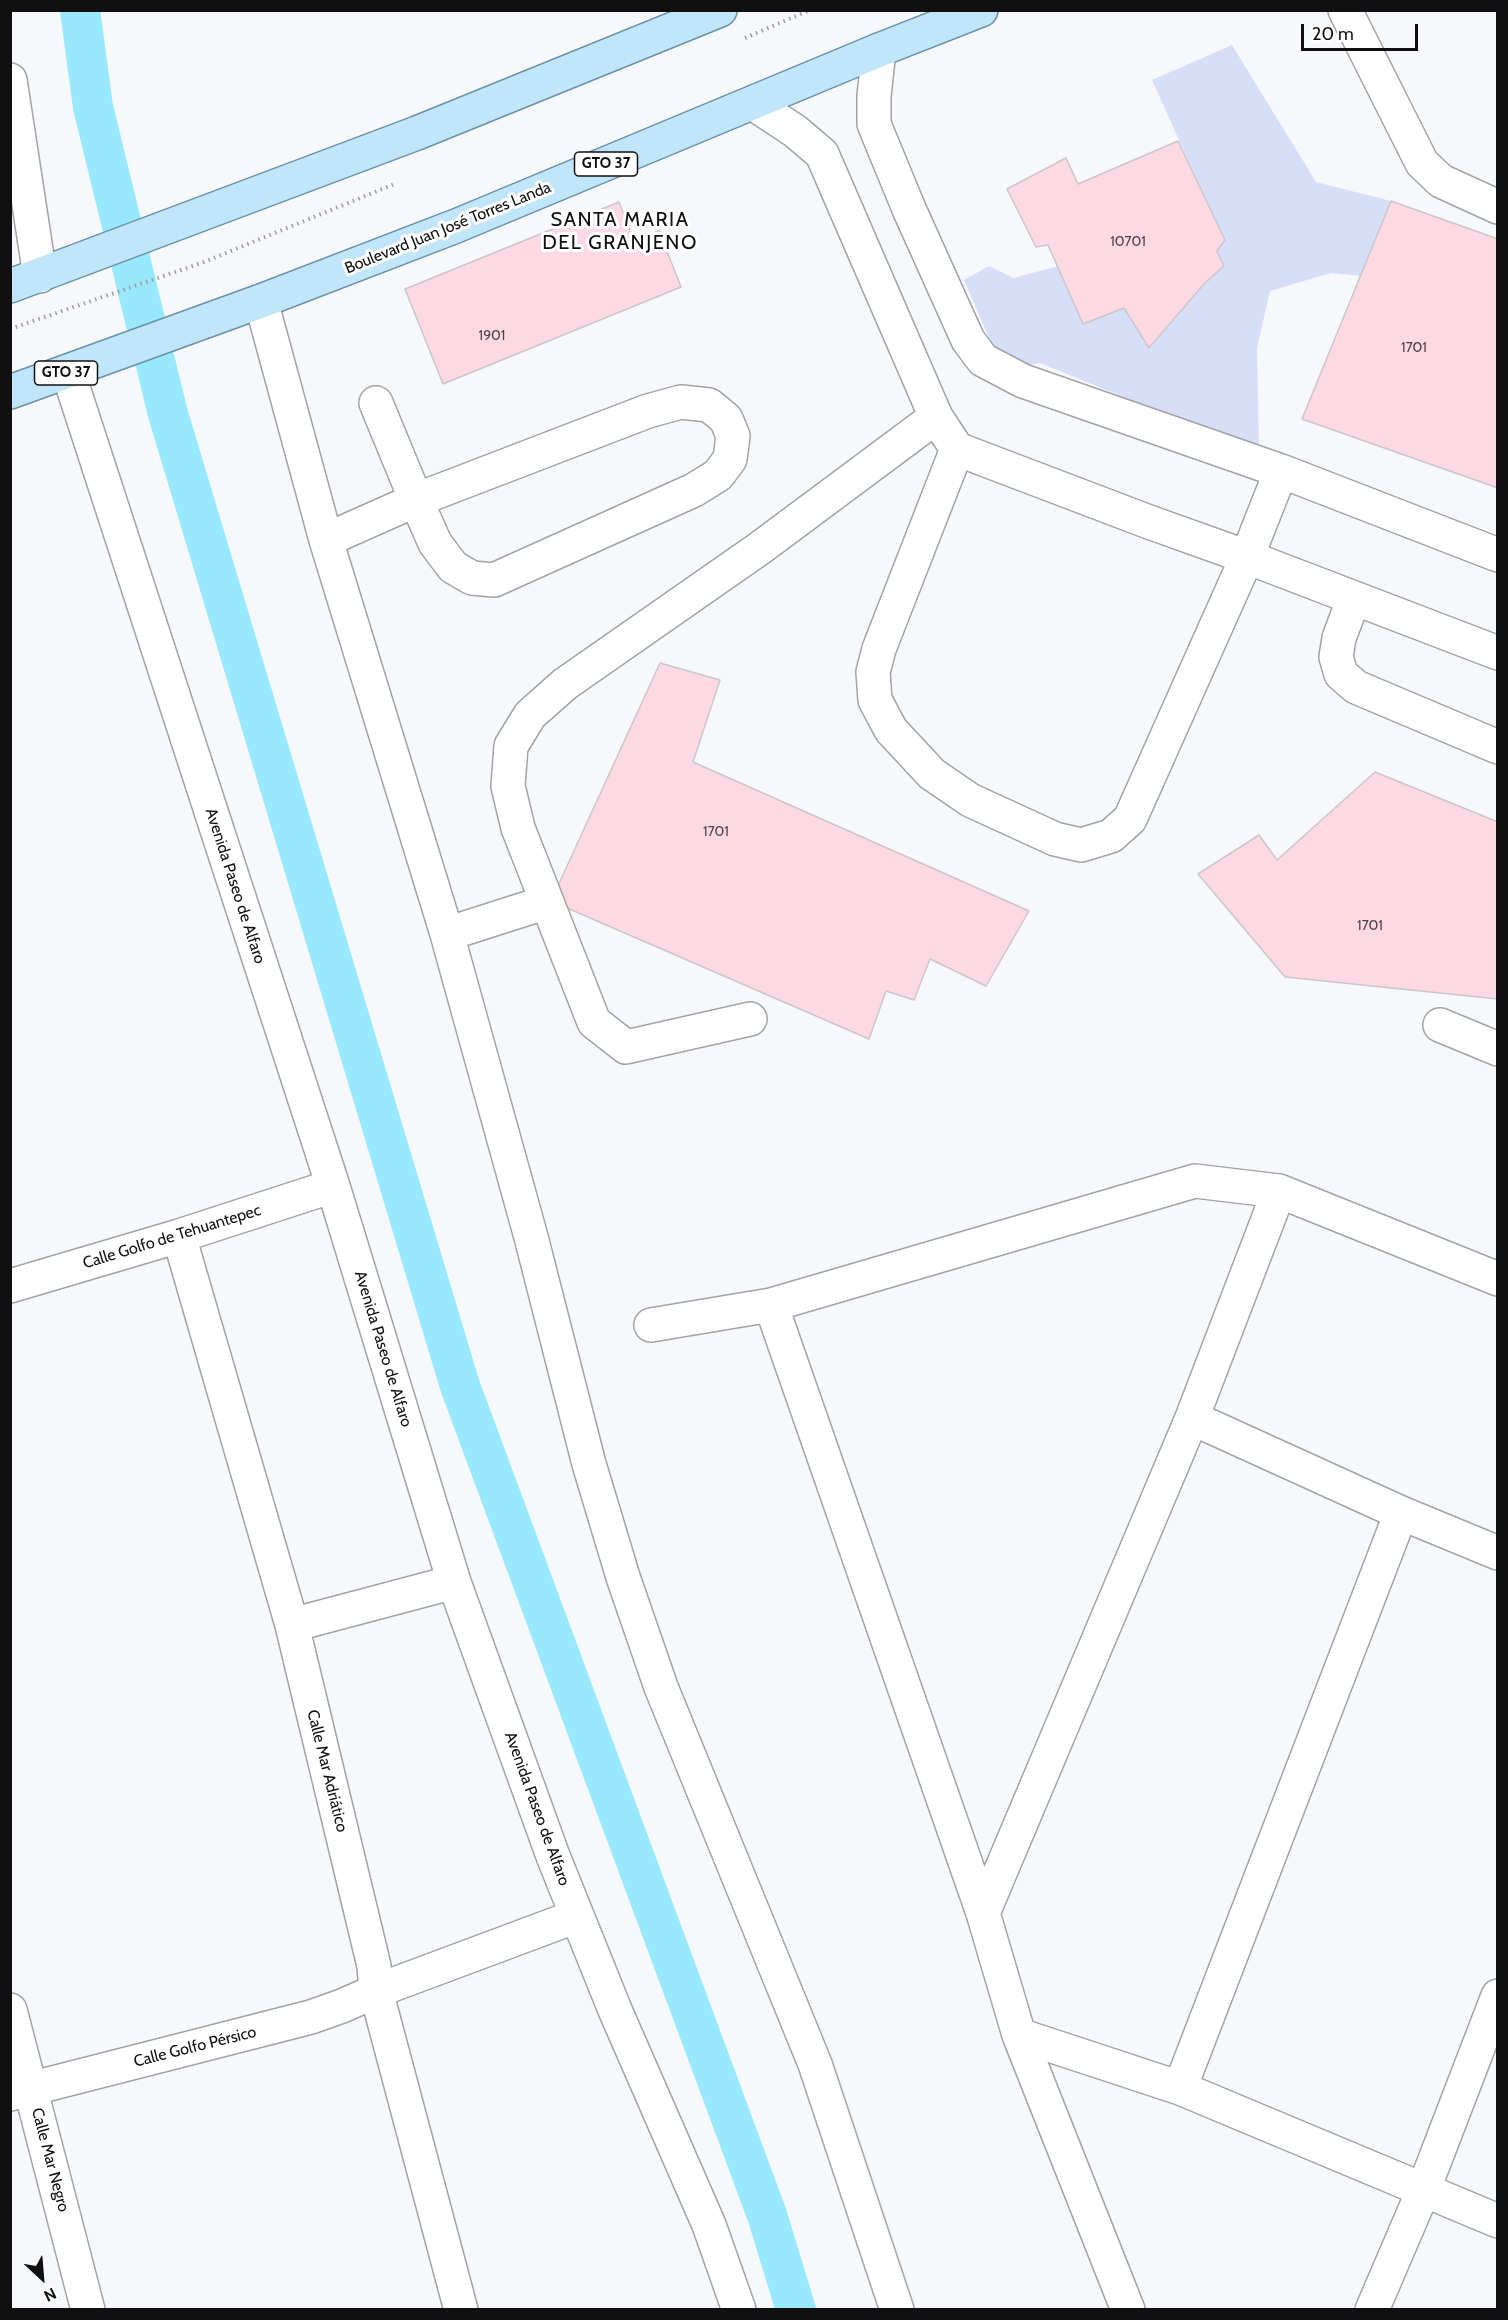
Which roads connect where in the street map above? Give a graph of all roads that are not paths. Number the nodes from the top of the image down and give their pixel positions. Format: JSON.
{"nodes":[{"id":1,"x":981,"y":10,"type":"edge"},
{"id":2,"x":1345,"y":10,"type":"edge"},
{"id":3,"x":704,"y":14,"type":"edge"},
{"id":4,"x":879,"y":50,"type":"junction"},
{"id":5,"x":10,"y":80,"type":"edge"},
{"id":6,"x":754,"y":104,"type":"junction"},
{"id":7,"x":1497,"y":207,"type":"edge"},
{"id":8,"x":25,"y":281,"type":"edge"},
{"id":9,"x":261,"y":301,"type":"junction"},
{"id":10,"x":68,"y":372,"type":"junction"},
{"id":11,"x":10,"y":392,"type":"edge"},
{"id":12,"x":376,"y":403,"type":"dead end"},
{"id":13,"x":936,"y":417,"type":"junction"},
{"id":14,"x":957,"y":449,"type":"junction"},
{"id":15,"x":1281,"y":471,"type":"junction"},
{"id":16,"x":417,"y":500,"type":"junction"},
{"id":17,"x":326,"y":540,"type":"junction"},
{"id":18,"x":1497,"y":555,"type":"edge"},
{"id":19,"x":1247,"y":557,"type":"junction"},
{"id":20,"x":1354,"y":598,"type":"junction"},
{"id":21,"x":1497,"y":653,"type":"edge"},
{"id":22,"x":1497,"y":747,"type":"edge"},
{"id":23,"x":547,"y":902,"type":"junction"},
{"id":24,"x":447,"y":934,"type":"junction"},
{"id":25,"x":750,"y":1019,"type":"dead end"},
{"id":26,"x":1440,"y":1025,"type":"dead end"},
{"id":27,"x":1497,"y":1049,"type":"edge"},
{"id":28,"x":333,"y":1186,"type":"junction"},
{"id":29,"x":1280,"y":1191,"type":"junction"},
{"id":30,"x":179,"y":1236,"type":"junction"},
{"id":31,"x":1497,"y":1279,"type":"edge"},
{"id":32,"x":10,"y":1286,"type":"edge"},
{"id":33,"x":771,"y":1305,"type":"junction"},
{"id":34,"x":651,"y":1325,"type":"dead end"},
{"id":35,"x":1192,"y":1418,"type":"junction"},
{"id":36,"x":1401,"y":1513,"type":"junction"},
{"id":37,"x":1497,"y":1553,"type":"edge"},
{"id":38,"x":454,"y":1582,"type":"junction"},
{"id":39,"x":291,"y":1625,"type":"junction"},
{"id":40,"x":983,"y":1913,"type":"junction"},
{"id":41,"x":577,"y":1916,"type":"junction"},
{"id":42,"x":376,"y":1990,"type":"junction"},
{"id":43,"x":1497,"y":1996,"type":"edge"},
{"id":44,"x":10,"y":2010,"type":"edge"},
{"id":45,"x":1019,"y":2035,"type":"junction"},
{"id":46,"x":1180,"y":2088,"type":"junction"},
{"id":47,"x":21,"y":2091,"type":"edge"},
{"id":48,"x":1424,"y":2191,"type":"junction"},
{"id":49,"x":1497,"y":2222,"type":"edge"},
{"id":50,"x":88,"y":2310,"type":"edge"},
{"id":51,"x":461,"y":2310,"type":"edge"},
{"id":52,"x":739,"y":2310,"type":"edge"},
{"id":53,"x":897,"y":2310,"type":"edge"},
{"id":54,"x":1128,"y":2310,"type":"edge"},
{"id":55,"x":1372,"y":2310,"type":"edge"}],
"edges":[{"from":1,"to":4,"type":"main road","name":"Boulevard Juan José Torres Landa","number":"GTO 37"},
{"from":2,"to":7,"type":"street"},
{"from":3,"to":8,"type":"main road"},
{"from":4,"to":6,"type":"main road","name":"Boulevard Juan José Torres Landa","number":"GTO 37"},
{"from":4,"to":15,"type":"street"},
{"from":5,"to":8,"type":"street"},
{"from":6,"to":9,"type":"main road","name":"Boulevard Juan José Torres Landa","number":"GTO 37"},
{"from":6,"to":13,"type":"street"},
{"from":9,"to":10,"type":"main road","name":"Boulevard Juan José Torres Landa","number":"GTO 37"},
{"from":9,"to":17,"type":"street"},
{"from":10,"to":11,"type":"main road","name":"Boulevard Juan José Torres Landa","number":"GTO 37"},
{"from":10,"to":28,"type":"street","name":"Avenida Paseo de Alfaro"},
{"from":12,"to":16,"type":"street"},
{"from":13,"to":14,"type":"street"},
{"from":13,"to":23,"type":"street"},
{"from":14,"to":19,"type":"street"},
{"from":14,"to":19,"type":"street"},
{"from":15,"to":18,"type":"street"},
{"from":15,"to":19,"type":"street"},
{"from":16,"to":16,"type":"street"},
{"from":16,"to":17,"type":"street"},
{"from":17,"to":24,"type":"street"},
{"from":19,"to":20,"type":"street"},
{"from":20,"to":21,"type":"street"},
{"from":20,"to":22,"type":"street"},
{"from":23,"to":24,"type":"street"},
{"from":23,"to":25,"type":"street"},
{"from":24,"to":53,"type":"street"},
{"from":26,"to":27,"type":"street"},
{"from":28,"to":30,"type":"street","name":"Calle Golfo de Tehuantepec"},
{"from":28,"to":38,"type":"street","name":"Avenida Paseo de Alfaro"},
{"from":29,"to":31,"type":"street"},
{"from":29,"to":33,"type":"street"},
{"from":29,"to":35,"type":"street"},
{"from":30,"to":32,"type":"street","name":"Calle Golfo de Tehuantepec"},
{"from":30,"to":39,"type":"street","name":"Calle Mar Adriático"},
{"from":33,"to":34,"type":"street"},
{"from":33,"to":40,"type":"street"},
{"from":35,"to":36,"type":"street"},
{"from":35,"to":40,"type":"street"},
{"from":36,"to":37,"type":"street"},
{"from":36,"to":46,"type":"street"},
{"from":38,"to":39,"type":"street"},
{"from":38,"to":41,"type":"street","name":"Avenida Paseo de Alfaro"},
{"from":39,"to":42,"type":"street","name":"Calle Mar Adriático"},
{"from":40,"to":45,"type":"street"},
{"from":41,"to":42,"type":"street","name":"Calle Golfo Pérsico"},
{"from":41,"to":52,"type":"street","name":"Avenida Paseo de Alfaro"},
{"from":42,"to":47,"type":"street","name":"Calle Golfo Pérsico"},
{"from":42,"to":51,"type":"street","name":"Calle Mar Adriático"},
{"from":43,"to":48,"type":"street"},
{"from":44,"to":47,"type":"street","name":"Calle Mar Negro"},
{"from":45,"to":46,"type":"street"},
{"from":45,"to":54,"type":"street"},
{"from":46,"to":48,"type":"street"},
{"from":47,"to":50,"type":"street","name":"Calle Mar Negro"},
{"from":48,"to":49,"type":"street"},
{"from":48,"to":55,"type":"street"}]}
